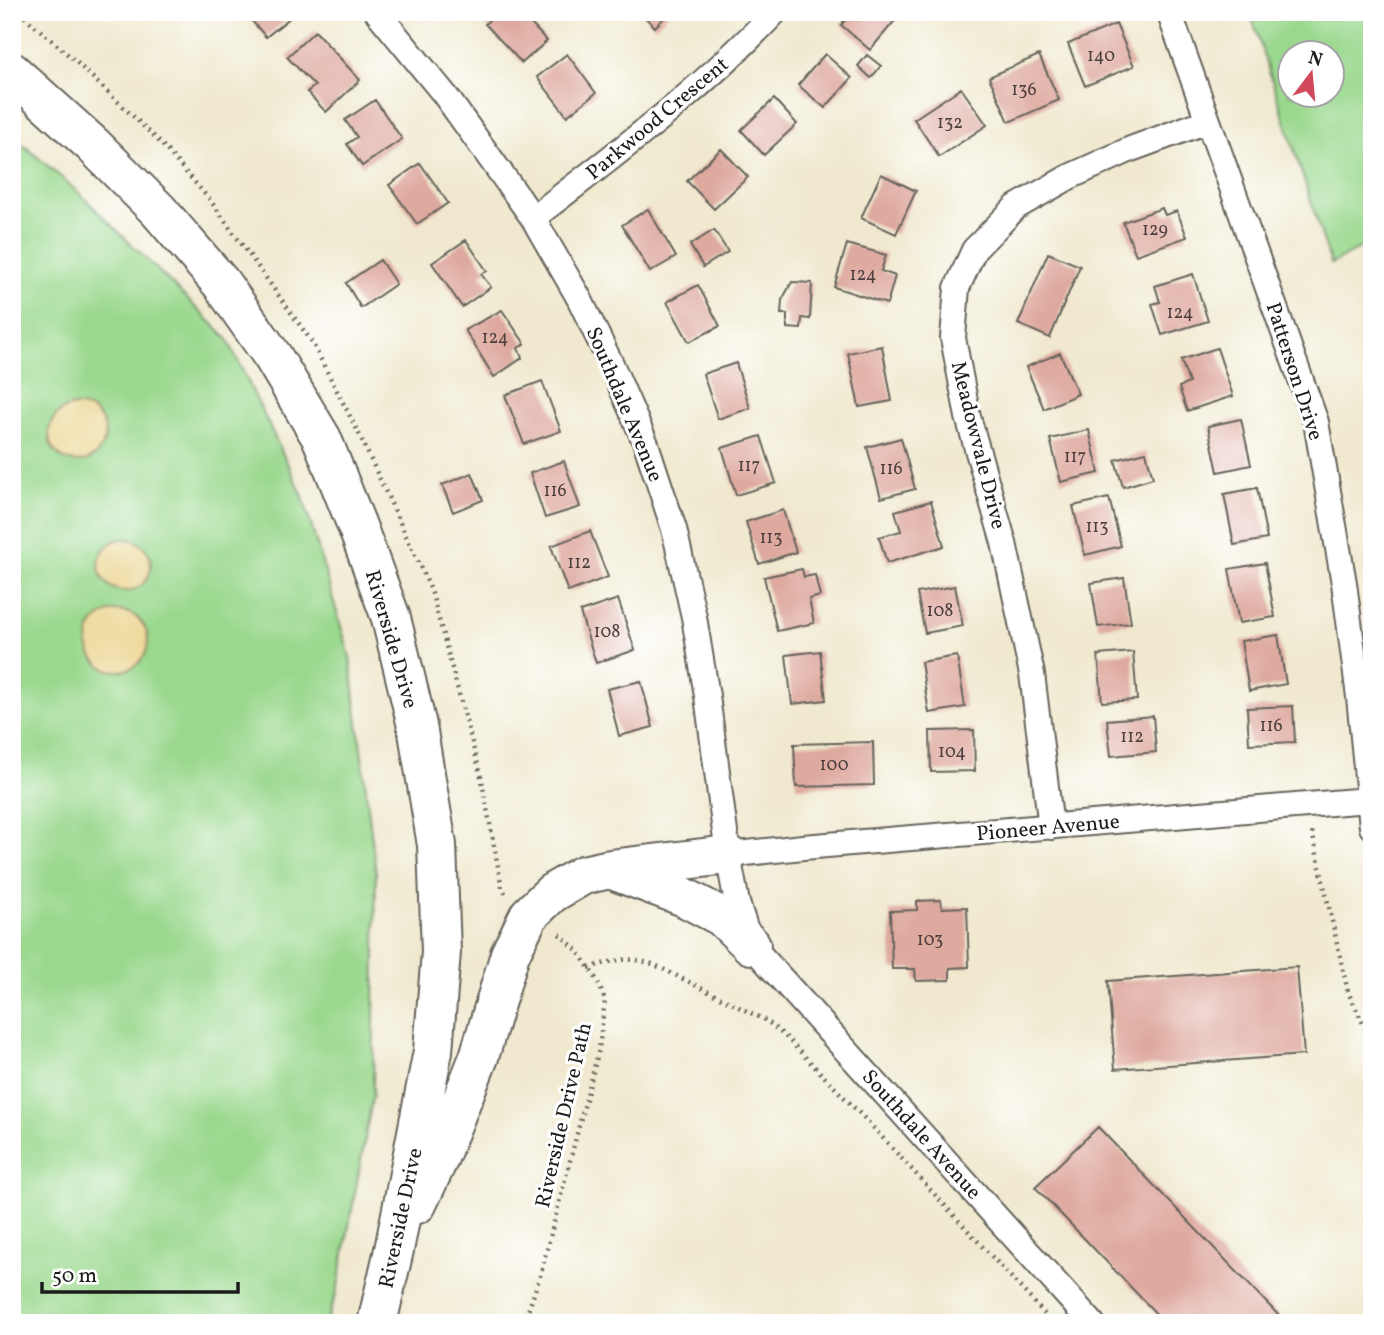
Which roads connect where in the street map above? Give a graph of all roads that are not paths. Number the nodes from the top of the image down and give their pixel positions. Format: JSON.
{"nodes":[{"id":1,"x":377,"y":12,"type":"edge"},
{"id":2,"x":775,"y":12,"type":"edge"},
{"id":3,"x":1170,"y":12,"type":"edge"},
{"id":4,"x":12,"y":72,"type":"edge"},
{"id":5,"x":1207,"y":121,"type":"junction"},
{"id":6,"x":533,"y":218,"type":"junction"},
{"id":7,"x":1368,"y":800,"type":"junction"},
{"id":8,"x":1051,"y":827,"type":"junction"},
{"id":9,"x":1372,"y":827,"type":"edge"},
{"id":10,"x":728,"y":855,"type":"junction"},
{"id":11,"x":610,"y":869,"type":"junction"},
{"id":12,"x":751,"y":945,"type":"junction"},
{"id":13,"x":394,"y":1250,"type":"junction"},
{"id":14,"x":377,"y":1323,"type":"edge"},
{"id":15,"x":1092,"y":1323,"type":"edge"}],
"edges":[{"from":1,"to":6,"type":"street","name":"Southdale Avenue"},
{"from":2,"to":6,"type":"street","name":"Parkwood Crescent"},
{"from":3,"to":5,"type":"street","name":"Patterson Drive"},
{"from":4,"to":13,"type":"highway","name":"Riverside Drive"},
{"from":5,"to":7,"type":"street","name":"Patterson Drive"},
{"from":5,"to":8,"type":"street","name":"Meadowvale Drive"},
{"from":6,"to":10,"type":"street","name":"Southdale Avenue"},
{"from":7,"to":8,"type":"street","name":"Pioneer Avenue"},
{"from":7,"to":9,"type":"street","name":"Patterson Drive"},
{"from":8,"to":10,"type":"street","name":"Pioneer Avenue"},
{"from":10,"to":11,"type":"highway"},
{"from":10,"to":12,"type":"street","name":"Southdale Avenue"},
{"from":11,"to":12,"type":"highway"},
{"from":11,"to":13,"type":"highway"},
{"from":12,"to":15,"type":"street","name":"Southdale Avenue"},
{"from":13,"to":14,"type":"highway","name":"Riverside Drive"}]}
